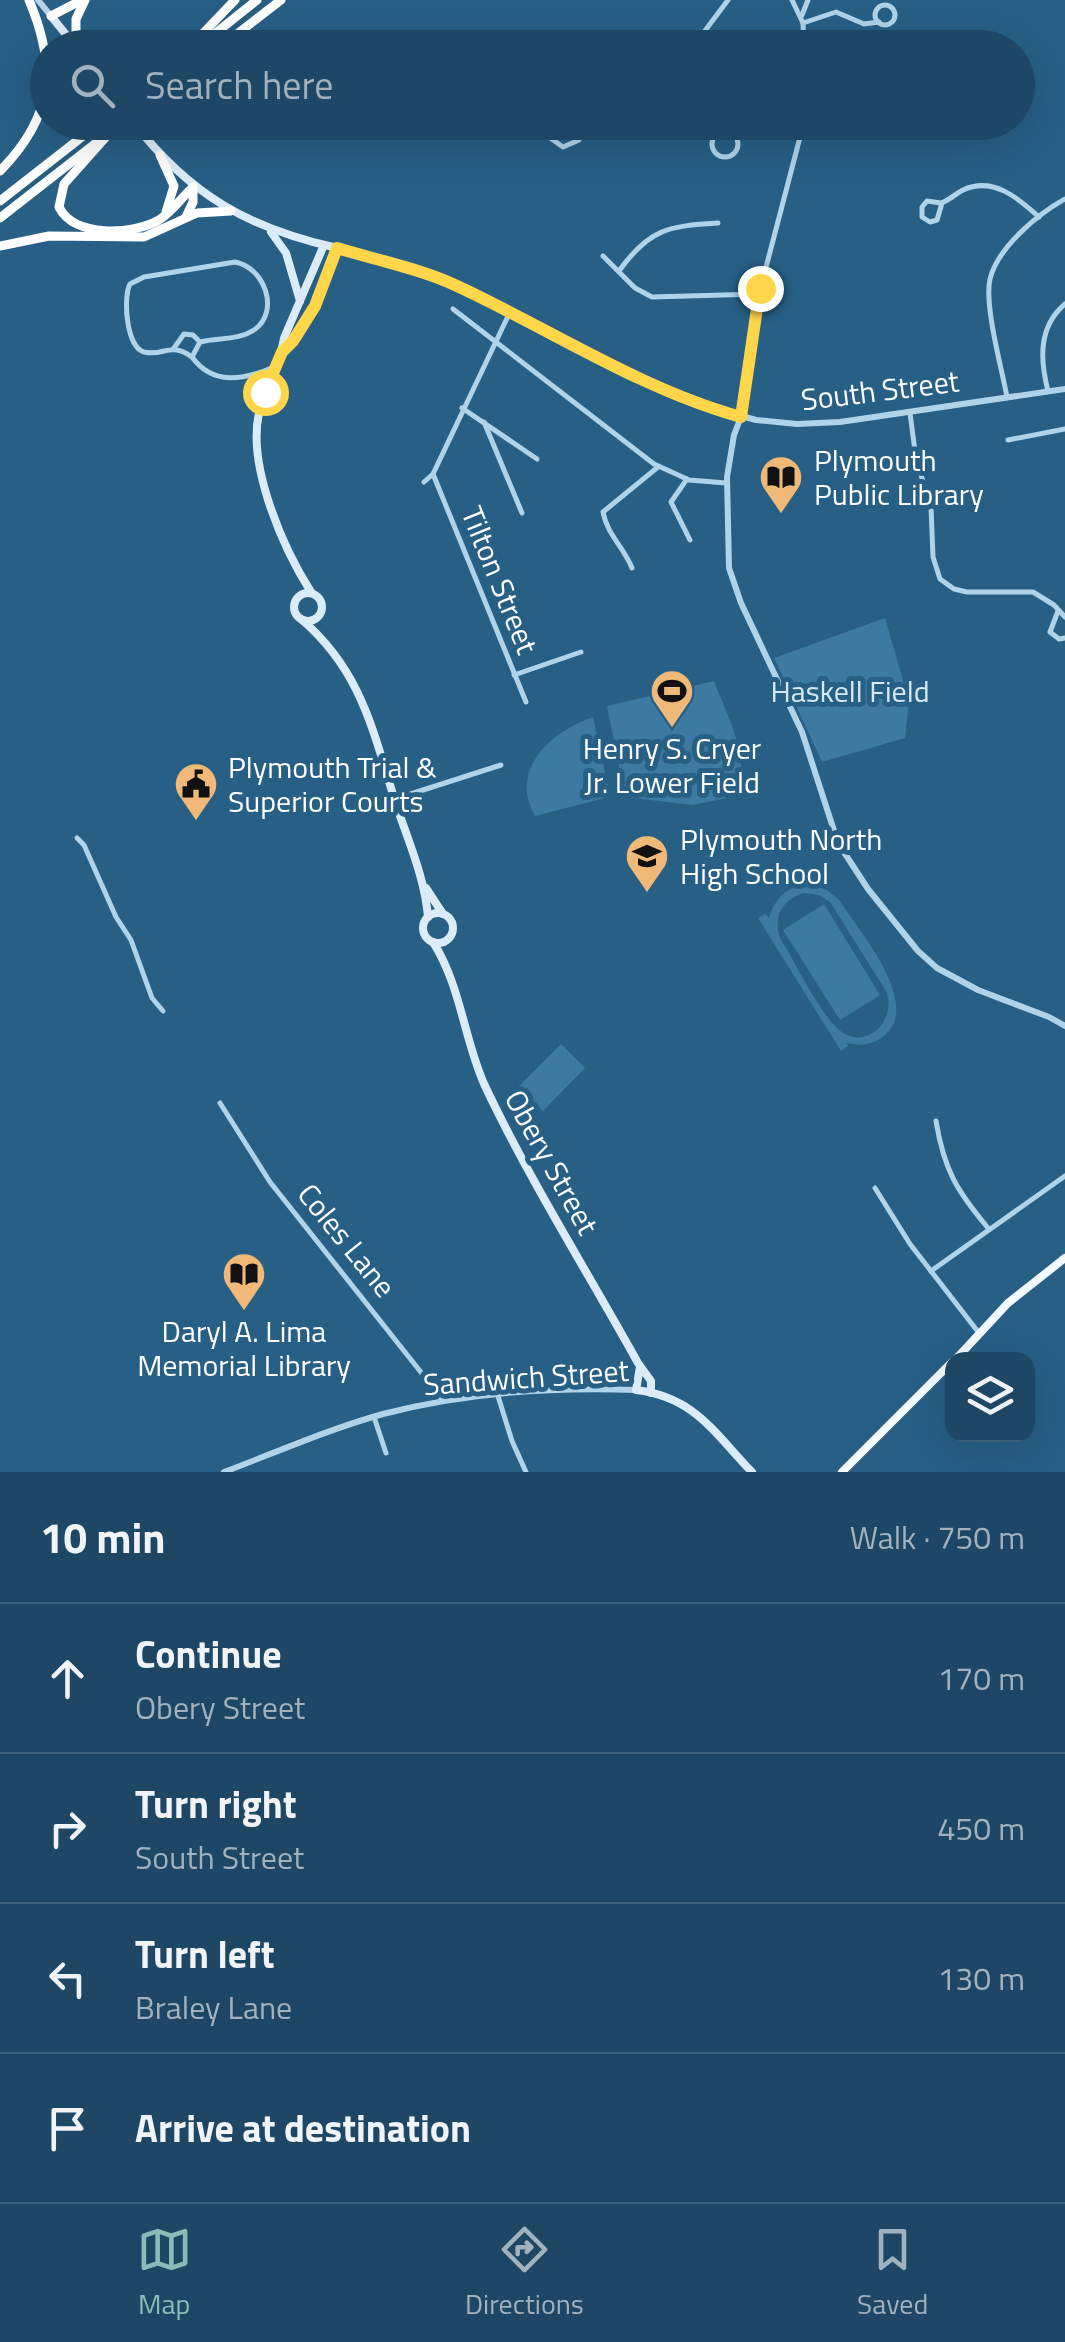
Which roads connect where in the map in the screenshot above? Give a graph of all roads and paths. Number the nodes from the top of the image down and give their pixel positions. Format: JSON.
{"nodes":[{"id":1,"x":29,"y":0,"type":"edge"},
{"id":2,"x":38,"y":0,"type":"edge"},
{"id":3,"x":66,"y":0,"type":"edge"},
{"id":4,"x":84,"y":0,"type":"edge"},
{"id":5,"x":235,"y":0,"type":"edge"},
{"id":6,"x":258,"y":0,"type":"edge"},
{"id":7,"x":281,"y":0,"type":"edge"},
{"id":8,"x":728,"y":0,"type":"edge"},
{"id":9,"x":792,"y":0,"type":"edge"},
{"id":10,"x":808,"y":0,"type":"edge"},
{"id":11,"x":51,"y":16,"type":"junction"},
{"id":12,"x":802,"y":20,"type":"junction"},
{"id":13,"x":879,"y":22,"type":"dead end"},
{"id":14,"x":39,"y":30,"type":"edge"},
{"id":15,"x":62,"y":30,"type":"edge"},
{"id":16,"x":75,"y":30,"type":"edge"},
{"id":17,"x":206,"y":30,"type":"edge"},
{"id":18,"x":220,"y":30,"type":"edge"},
{"id":19,"x":242,"y":30,"type":"edge"},
{"id":20,"x":706,"y":30,"type":"edge"},
{"id":21,"x":803,"y":30,"type":"edge"},
{"id":22,"x":30,"y":136,"type":"edge"},
{"id":23,"x":79,"y":140,"type":"edge"},
{"id":24,"x":100,"y":140,"type":"edge"},
{"id":25,"x":105,"y":140,"type":"edge"},
{"id":26,"x":148,"y":140,"type":"edge"},
{"id":27,"x":553,"y":140,"type":"edge"},
{"id":28,"x":576,"y":140,"type":"edge"},
{"id":29,"x":714,"y":140,"type":"edge"},
{"id":30,"x":737,"y":140,"type":"edge"},
{"id":31,"x":799,"y":140,"type":"edge"},
{"id":32,"x":160,"y":155,"type":"junction"},
{"id":33,"x":0,"y":171,"type":"edge"},
{"id":34,"x":193,"y":187,"type":"junction"},
{"id":35,"x":1065,"y":199,"type":"edge"},
{"id":36,"x":0,"y":201,"type":"edge"},
{"id":37,"x":942,"y":203,"type":"junction"},
{"id":38,"x":231,"y":211,"type":"junction"},
{"id":39,"x":1039,"y":217,"type":"junction"},
{"id":40,"x":0,"y":218,"type":"edge"},
{"id":41,"x":161,"y":218,"type":"junction"},
{"id":42,"x":186,"y":218,"type":"junction"},
{"id":43,"x":718,"y":223,"type":"dead end"},
{"id":44,"x":268,"y":229,"type":"junction"},
{"id":45,"x":324,"y":245,"type":"junction"},
{"id":46,"x":0,"y":246,"type":"edge"},
{"id":47,"x":337,"y":248,"type":"junction"},
{"id":48,"x":602,"y":256,"type":"dead end"},
{"id":49,"x":618,"y":272,"type":"junction"},
{"id":50,"x":758,"y":294,"type":"junction"},
{"id":51,"x":300,"y":301,"type":"junction"},
{"id":52,"x":1065,"y":304,"type":"edge"},
{"id":53,"x":453,"y":308,"type":"dead end"},
{"id":54,"x":510,"y":312,"type":"junction"},
{"id":55,"x":494,"y":341,"type":"junction"},
{"id":56,"x":200,"y":342,"type":"junction"},
{"id":57,"x":174,"y":348,"type":"junction"},
{"id":58,"x":282,"y":352,"type":"junction"},
{"id":59,"x":192,"y":357,"type":"junction"},
{"id":60,"x":276,"y":366,"type":"junction"},
{"id":61,"x":1065,"y":389,"type":"edge"},
{"id":62,"x":1048,"y":391,"type":"junction"},
{"id":63,"x":1007,"y":398,"type":"junction"},
{"id":64,"x":462,"y":408,"type":"junction"},
{"id":65,"x":910,"y":413,"type":"junction"},
{"id":66,"x":741,"y":417,"type":"junction"},
{"id":67,"x":484,"y":422,"type":"junction"},
{"id":68,"x":1065,"y":429,"type":"edge"},
{"id":69,"x":1008,"y":440,"type":"dead end"},
{"id":70,"x":537,"y":459,"type":"dead end"},
{"id":71,"x":658,"y":467,"type":"junction"},
{"id":72,"x":432,"y":474,"type":"junction"},
{"id":73,"x":686,"y":479,"type":"junction"},
{"id":74,"x":424,"y":482,"type":"dead end"},
{"id":75,"x":726,"y":483,"type":"junction"},
{"id":76,"x":522,"y":513,"type":"dead end"},
{"id":77,"x":690,"y":540,"type":"dead end"},
{"id":78,"x":296,"y":567,"type":"junction"},
{"id":79,"x":632,"y":568,"type":"dead end"},
{"id":80,"x":311,"y":592,"type":"junction"},
{"id":81,"x":298,"y":596,"type":"junction"},
{"id":82,"x":1058,"y":611,"type":"junction"},
{"id":83,"x":321,"y":612,"type":"junction"},
{"id":84,"x":1065,"y":618,"type":"edge"},
{"id":85,"x":301,"y":619,"type":"junction"},
{"id":86,"x":1065,"y":638,"type":"edge"},
{"id":87,"x":328,"y":644,"type":"junction"},
{"id":88,"x":582,"y":652,"type":"dead end"},
{"id":89,"x":514,"y":675,"type":"junction"},
{"id":90,"x":526,"y":702,"type":"dead end"},
{"id":91,"x":502,"y":765,"type":"dead end"},
{"id":92,"x":395,"y":799,"type":"junction"},
{"id":93,"x":77,"y":838,"type":"dead end"},
{"id":94,"x":424,"y":884,"type":"junction"},
{"id":95,"x":443,"y":914,"type":"junction"},
{"id":96,"x":428,"y":917,"type":"junction"},
{"id":97,"x":447,"y":940,"type":"junction"},
{"id":98,"x":433,"y":942,"type":"junction"},
{"id":99,"x":449,"y":972,"type":"junction"},
{"id":100,"x":162,"y":1011,"type":"dead end"},
{"id":101,"x":1065,"y":1026,"type":"edge"},
{"id":102,"x":220,"y":1103,"type":"dead end"},
{"id":103,"x":936,"y":1121,"type":"dead end"},
{"id":104,"x":1065,"y":1176,"type":"edge"},
{"id":105,"x":875,"y":1188,"type":"dead end"},
{"id":106,"x":988,"y":1229,"type":"junction"},
{"id":107,"x":1065,"y":1258,"type":"edge"},
{"id":108,"x":931,"y":1271,"type":"junction"},
{"id":109,"x":979,"y":1333,"type":"junction"},
{"id":110,"x":962,"y":1352,"type":"edge"},
{"id":111,"x":638,"y":1364,"type":"junction"},
{"id":112,"x":945,"y":1370,"type":"edge"},
{"id":113,"x":636,"y":1390,"type":"junction"},
{"id":114,"x":651,"y":1392,"type":"junction"},
{"id":115,"x":498,"y":1396,"type":"junction"},
{"id":116,"x":444,"y":1402,"type":"junction"},
{"id":117,"x":374,"y":1417,"type":"junction"},
{"id":118,"x":386,"y":1453,"type":"dead end"},
{"id":119,"x":224,"y":1472,"type":"edge"},
{"id":120,"x":526,"y":1472,"type":"edge"},
{"id":121,"x":752,"y":1472,"type":"edge"},
{"id":122,"x":842,"y":1472,"type":"edge"}],
"edges":[{"from":1,"to":14,"type":"highway"},
{"from":2,"to":11,"type":"street"},
{"from":3,"to":11,"type":"highway"},
{"from":4,"to":11,"type":"highway"},
{"from":4,"to":16,"type":"highway"},
{"from":5,"to":17,"type":"highway"},
{"from":6,"to":18,"type":"highway"},
{"from":7,"to":19,"type":"highway"},
{"from":8,"to":20,"type":"street"},
{"from":9,"to":12,"type":"street"},
{"from":10,"to":12,"type":"street"},
{"from":11,"to":15,"type":"main road"},
{"from":12,"to":13,"type":"street"},
{"from":12,"to":21,"type":"street"},
{"from":22,"to":33,"type":"highway"},
{"from":23,"to":36,"type":"highway"},
{"from":24,"to":40,"type":"highway"},
{"from":25,"to":41,"type":"highway"},
{"from":26,"to":32,"type":"main road","name":"South Street"},
{"from":27,"to":28,"type":"street"},
{"from":29,"to":30,"type":"street"},
{"from":31,"to":50,"type":"street"},
{"from":32,"to":34,"type":"main road","name":"South Street"},
{"from":32,"to":41,"type":"highway"},
{"from":34,"to":38,"type":"main road","name":"South Street"},
{"from":34,"to":41,"type":"highway"},
{"from":34,"to":42,"type":"highway"},
{"from":35,"to":39,"type":"street"},
{"from":37,"to":37,"type":"street"},
{"from":37,"to":39,"type":"street"},
{"from":38,"to":42,"type":"highway"},
{"from":38,"to":44,"type":"main road","name":"South Street"},
{"from":39,"to":63,"type":"street"},
{"from":42,"to":46,"type":"highway"},
{"from":43,"to":49,"type":"street"},
{"from":44,"to":45,"type":"main road","name":"South Street"},
{"from":44,"to":51,"type":"main road"},
{"from":45,"to":47,"type":"main road","name":"South Street"},
{"from":45,"to":51,"type":"main road","name":"Obery Street"},
{"from":47,"to":54,"type":"street","name":"South Street"},
{"from":47,"to":58,"type":"main road","name":"Obery Street"},
{"from":48,"to":49,"type":"street"},
{"from":49,"to":50,"type":"street"},
{"from":50,"to":66,"type":"street"},
{"from":51,"to":58,"type":"main road","name":"Obery Street"},
{"from":52,"to":62,"type":"street"},
{"from":53,"to":55,"type":"street"},
{"from":54,"to":55,"type":"street"},
{"from":54,"to":66,"type":"street","name":"South Street"},
{"from":55,"to":64,"type":"street"},
{"from":55,"to":71,"type":"street"},
{"from":56,"to":57,"type":"street"},
{"from":56,"to":57,"type":"street"},
{"from":56,"to":59,"type":"street"},
{"from":57,"to":59,"type":"street"},
{"from":58,"to":60,"type":"main road","name":"Obery Street"},
{"from":59,"to":60,"type":"street"},
{"from":60,"to":78,"type":"main road","name":"Obery Street"},
{"from":61,"to":62,"type":"street","name":"South Street"},
{"from":62,"to":63,"type":"street","name":"South Street"},
{"from":63,"to":65,"type":"street","name":"South Street"},
{"from":64,"to":67,"type":"street"},
{"from":64,"to":72,"type":"street"},
{"from":65,"to":66,"type":"street","name":"South Street"},
{"from":65,"to":82,"type":"street"},
{"from":66,"to":75,"type":"street"},
{"from":67,"to":70,"type":"street"},
{"from":67,"to":76,"type":"street"},
{"from":68,"to":69,"type":"street"},
{"from":71,"to":73,"type":"street"},
{"from":71,"to":79,"type":"street"},
{"from":72,"to":74,"type":"street"},
{"from":72,"to":89,"type":"street","name":"Tilton Street"},
{"from":73,"to":75,"type":"street"},
{"from":73,"to":77,"type":"street"},
{"from":75,"to":101,"type":"street"},
{"from":78,"to":80,"type":"main road","name":"Obery Street"},
{"from":78,"to":81,"type":"main road","name":"Obery Street"},
{"from":80,"to":81,"type":"main road"},
{"from":80,"to":83,"type":"main road","name":"Obery Street"},
{"from":81,"to":85,"type":"main road","name":"Obery Street"},
{"from":82,"to":84,"type":"street"},
{"from":82,"to":86,"type":"street"},
{"from":83,"to":85,"type":"main road"},
{"from":83,"to":87,"type":"main road","name":"Obery Street"},
{"from":85,"to":87,"type":"main road","name":"Obery Street"},
{"from":87,"to":92,"type":"main road","name":"Obery Street"},
{"from":88,"to":89,"type":"street"},
{"from":89,"to":90,"type":"street","name":"Tilton Street"},
{"from":91,"to":92,"type":"street"},
{"from":92,"to":94,"type":"main road","name":"Obery Street"},
{"from":93,"to":100,"type":"street"},
{"from":94,"to":95,"type":"main road","name":"Obery Street"},
{"from":94,"to":96,"type":"main road","name":"Obery Street"},
{"from":95,"to":96,"type":"main road"},
{"from":95,"to":97,"type":"main road","name":"Obery Street"},
{"from":96,"to":98,"type":"main road","name":"Obery Street"},
{"from":97,"to":98,"type":"main road"},
{"from":97,"to":99,"type":"main road","name":"Obery Street"},
{"from":98,"to":99,"type":"main road","name":"Obery Street"},
{"from":99,"to":111,"type":"main road","name":"Obery Street"},
{"from":102,"to":116,"type":"street","name":"Coles Lane"},
{"from":103,"to":106,"type":"street"},
{"from":104,"to":106,"type":"street"},
{"from":105,"to":108,"type":"street"},
{"from":106,"to":108,"type":"street"},
{"from":107,"to":109,"type":"main road"},
{"from":108,"to":109,"type":"street"},
{"from":109,"to":110,"type":"main road"},
{"from":111,"to":113,"type":"main road"},
{"from":111,"to":114,"type":"main road","name":"Obery Street"},
{"from":112,"to":122,"type":"main road"},
{"from":113,"to":114,"type":"main road","name":"Sandwich Street"},
{"from":113,"to":115,"type":"street","name":"Sandwich Street"},
{"from":114,"to":121,"type":"main road","name":"Sandwich Street"},
{"from":115,"to":116,"type":"street","name":"Sandwich Street"},
{"from":115,"to":120,"type":"street"},
{"from":116,"to":117,"type":"street","name":"Sandwich Street"},
{"from":117,"to":118,"type":"street"},
{"from":117,"to":119,"type":"street","name":"Sandwich Street"}]}
